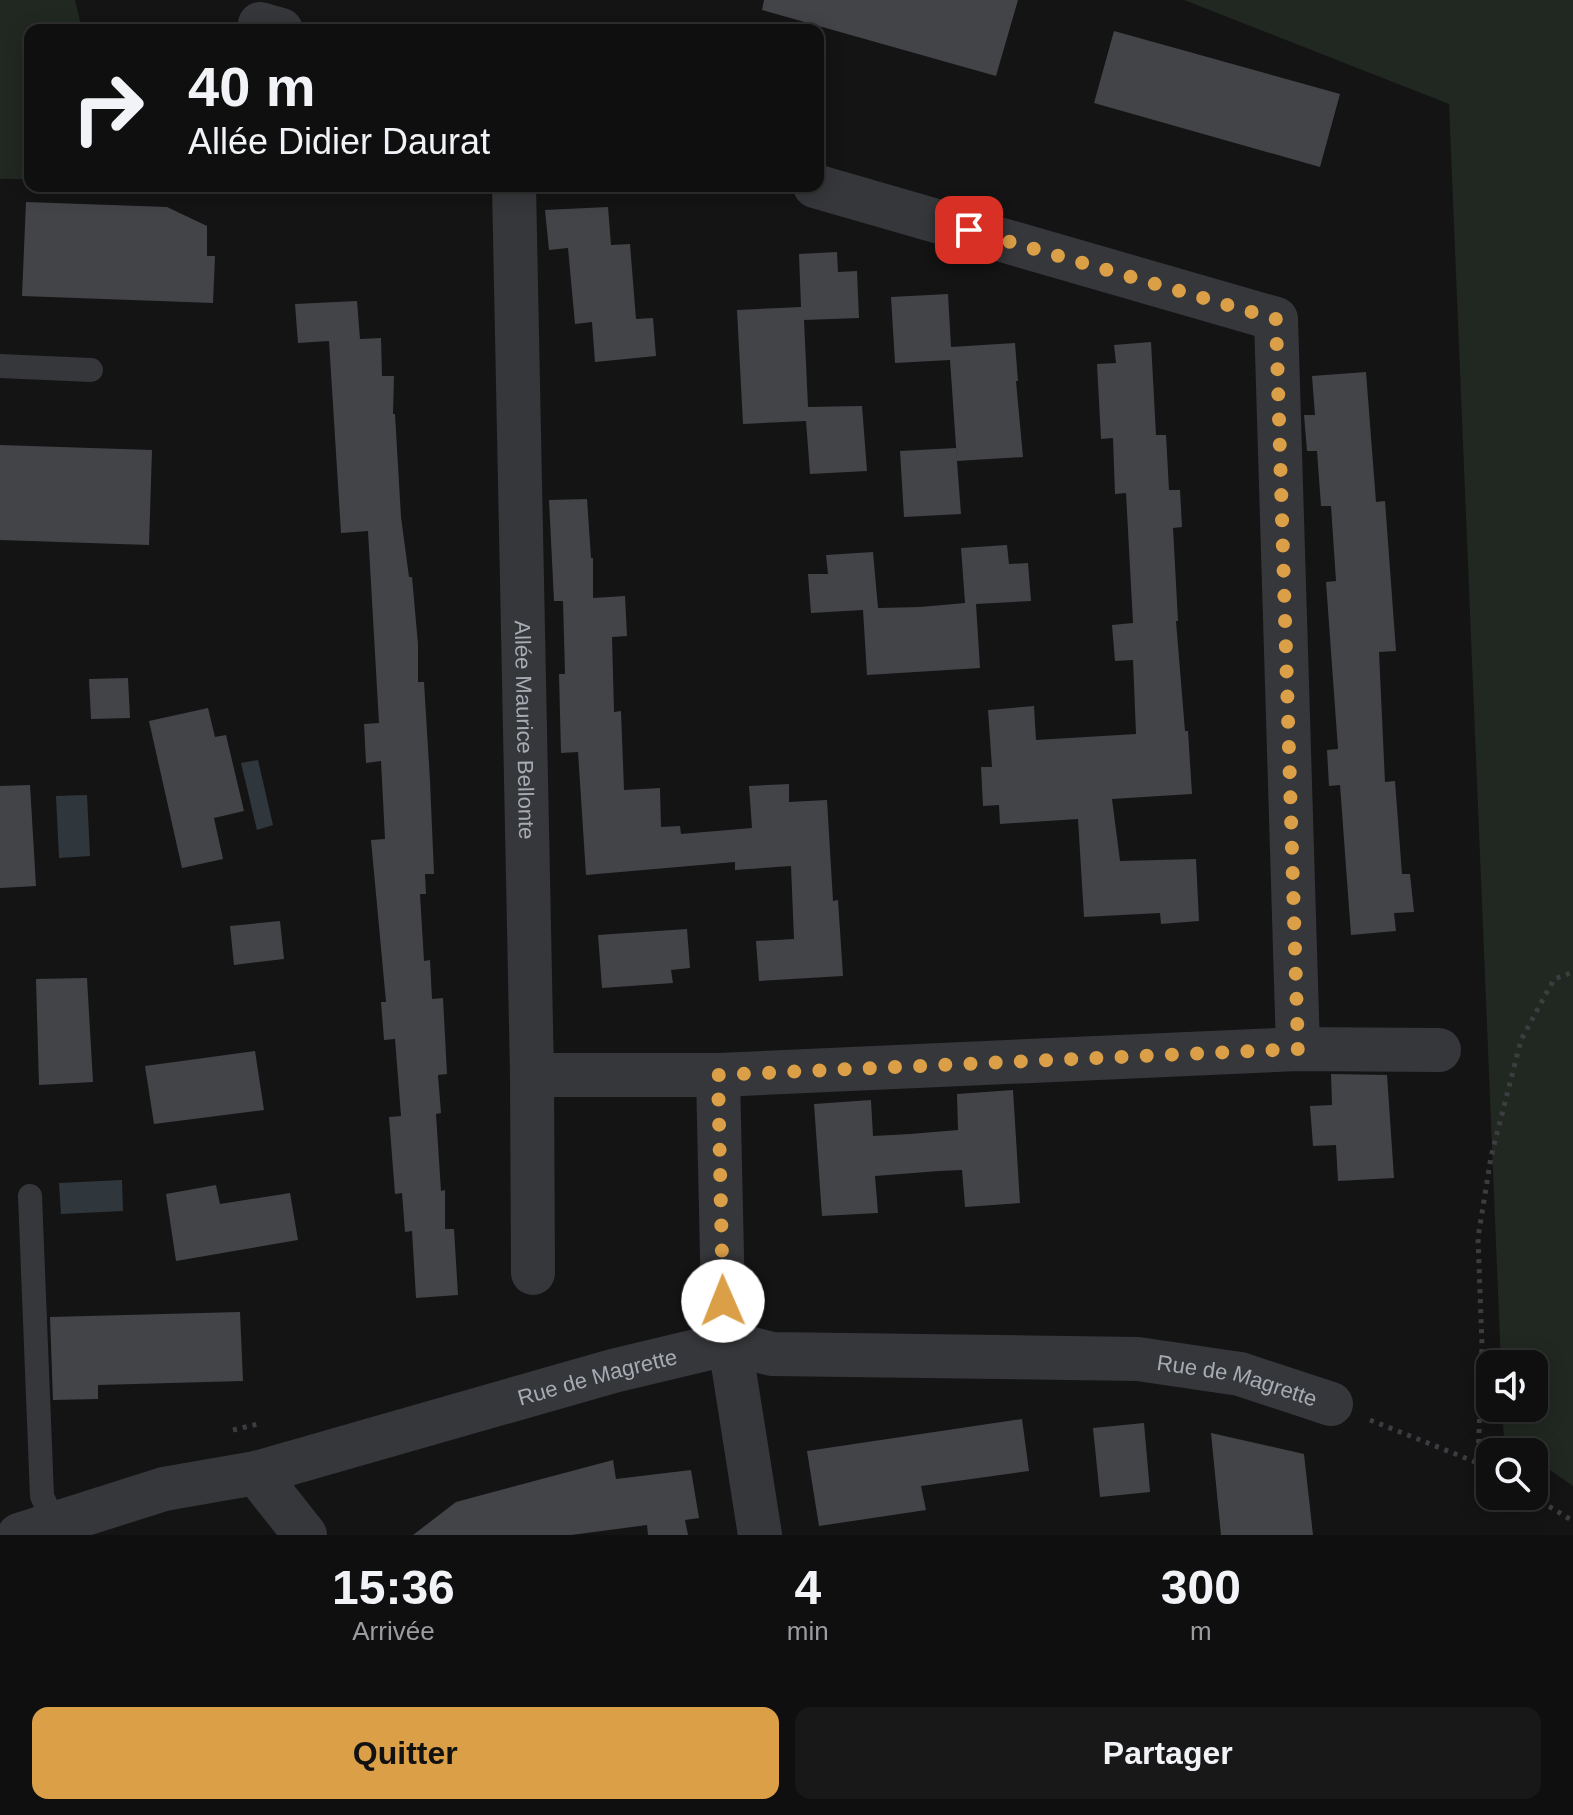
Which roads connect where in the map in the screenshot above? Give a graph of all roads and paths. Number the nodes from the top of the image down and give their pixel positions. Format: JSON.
{"nodes":[{"id":1,"x":824,"y":189,"type":"edge"},
{"id":2,"x":514,"y":192,"type":"edge"},
{"id":3,"x":0,"y":366,"type":"edge"},
{"id":4,"x":91,"y":370,"type":"dead end"},
{"id":5,"x":1573,"y":972,"type":"edge"},
{"id":6,"x":1298,"y":1049,"type":"junction"},
{"id":7,"x":1439,"y":1050,"type":"dead end"},
{"id":8,"x":532,"y":1075,"type":"junction"},
{"id":9,"x":718,"y":1075,"type":"junction"},
{"id":10,"x":30,"y":1196,"type":"dead end"},
{"id":11,"x":533,"y":1273,"type":"dead end"},
{"id":12,"x":730,"y":1343,"type":"junction"},
{"id":13,"x":1331,"y":1404,"type":"joint"},
{"id":14,"x":1479,"y":1438,"type":"edge"},
{"id":15,"x":1476,"y":1462,"type":"edge"},
{"id":16,"x":256,"y":1473,"type":"junction"},
{"id":17,"x":1548,"y":1506,"type":"edge"},
{"id":18,"x":1573,"y":1521,"type":"edge"},
{"id":19,"x":36,"y":1529,"type":"edge"},
{"id":20,"x":305,"y":1535,"type":"edge"},
{"id":21,"x":760,"y":1535,"type":"edge"}],
"edges":[{"from":1,"to":6,"type":"street"},
{"from":2,"to":8,"type":"street","name":"Allée Maurice Bellonte"},
{"from":3,"to":4,"type":"lane"},
{"from":5,"to":14,"type":"path"},
{"from":6,"to":7,"type":"street"},
{"from":6,"to":9,"type":"street"},
{"from":8,"to":9,"type":"street"},
{"from":8,"to":11,"type":"street","name":"Allée Maurice Bellonte"},
{"from":9,"to":12,"type":"street"},
{"from":10,"to":19,"type":"lane"},
{"from":12,"to":13,"type":"street","name":"Rue de Magrette"},
{"from":12,"to":16,"type":"street","name":"Rue de Magrette"},
{"from":12,"to":21,"type":"street"},
{"from":13,"to":15,"type":"path"},
{"from":16,"to":19,"type":"street","name":"Rue de Magrette"},
{"from":16,"to":20,"type":"street"},
{"from":17,"to":18,"type":"path"}]}
